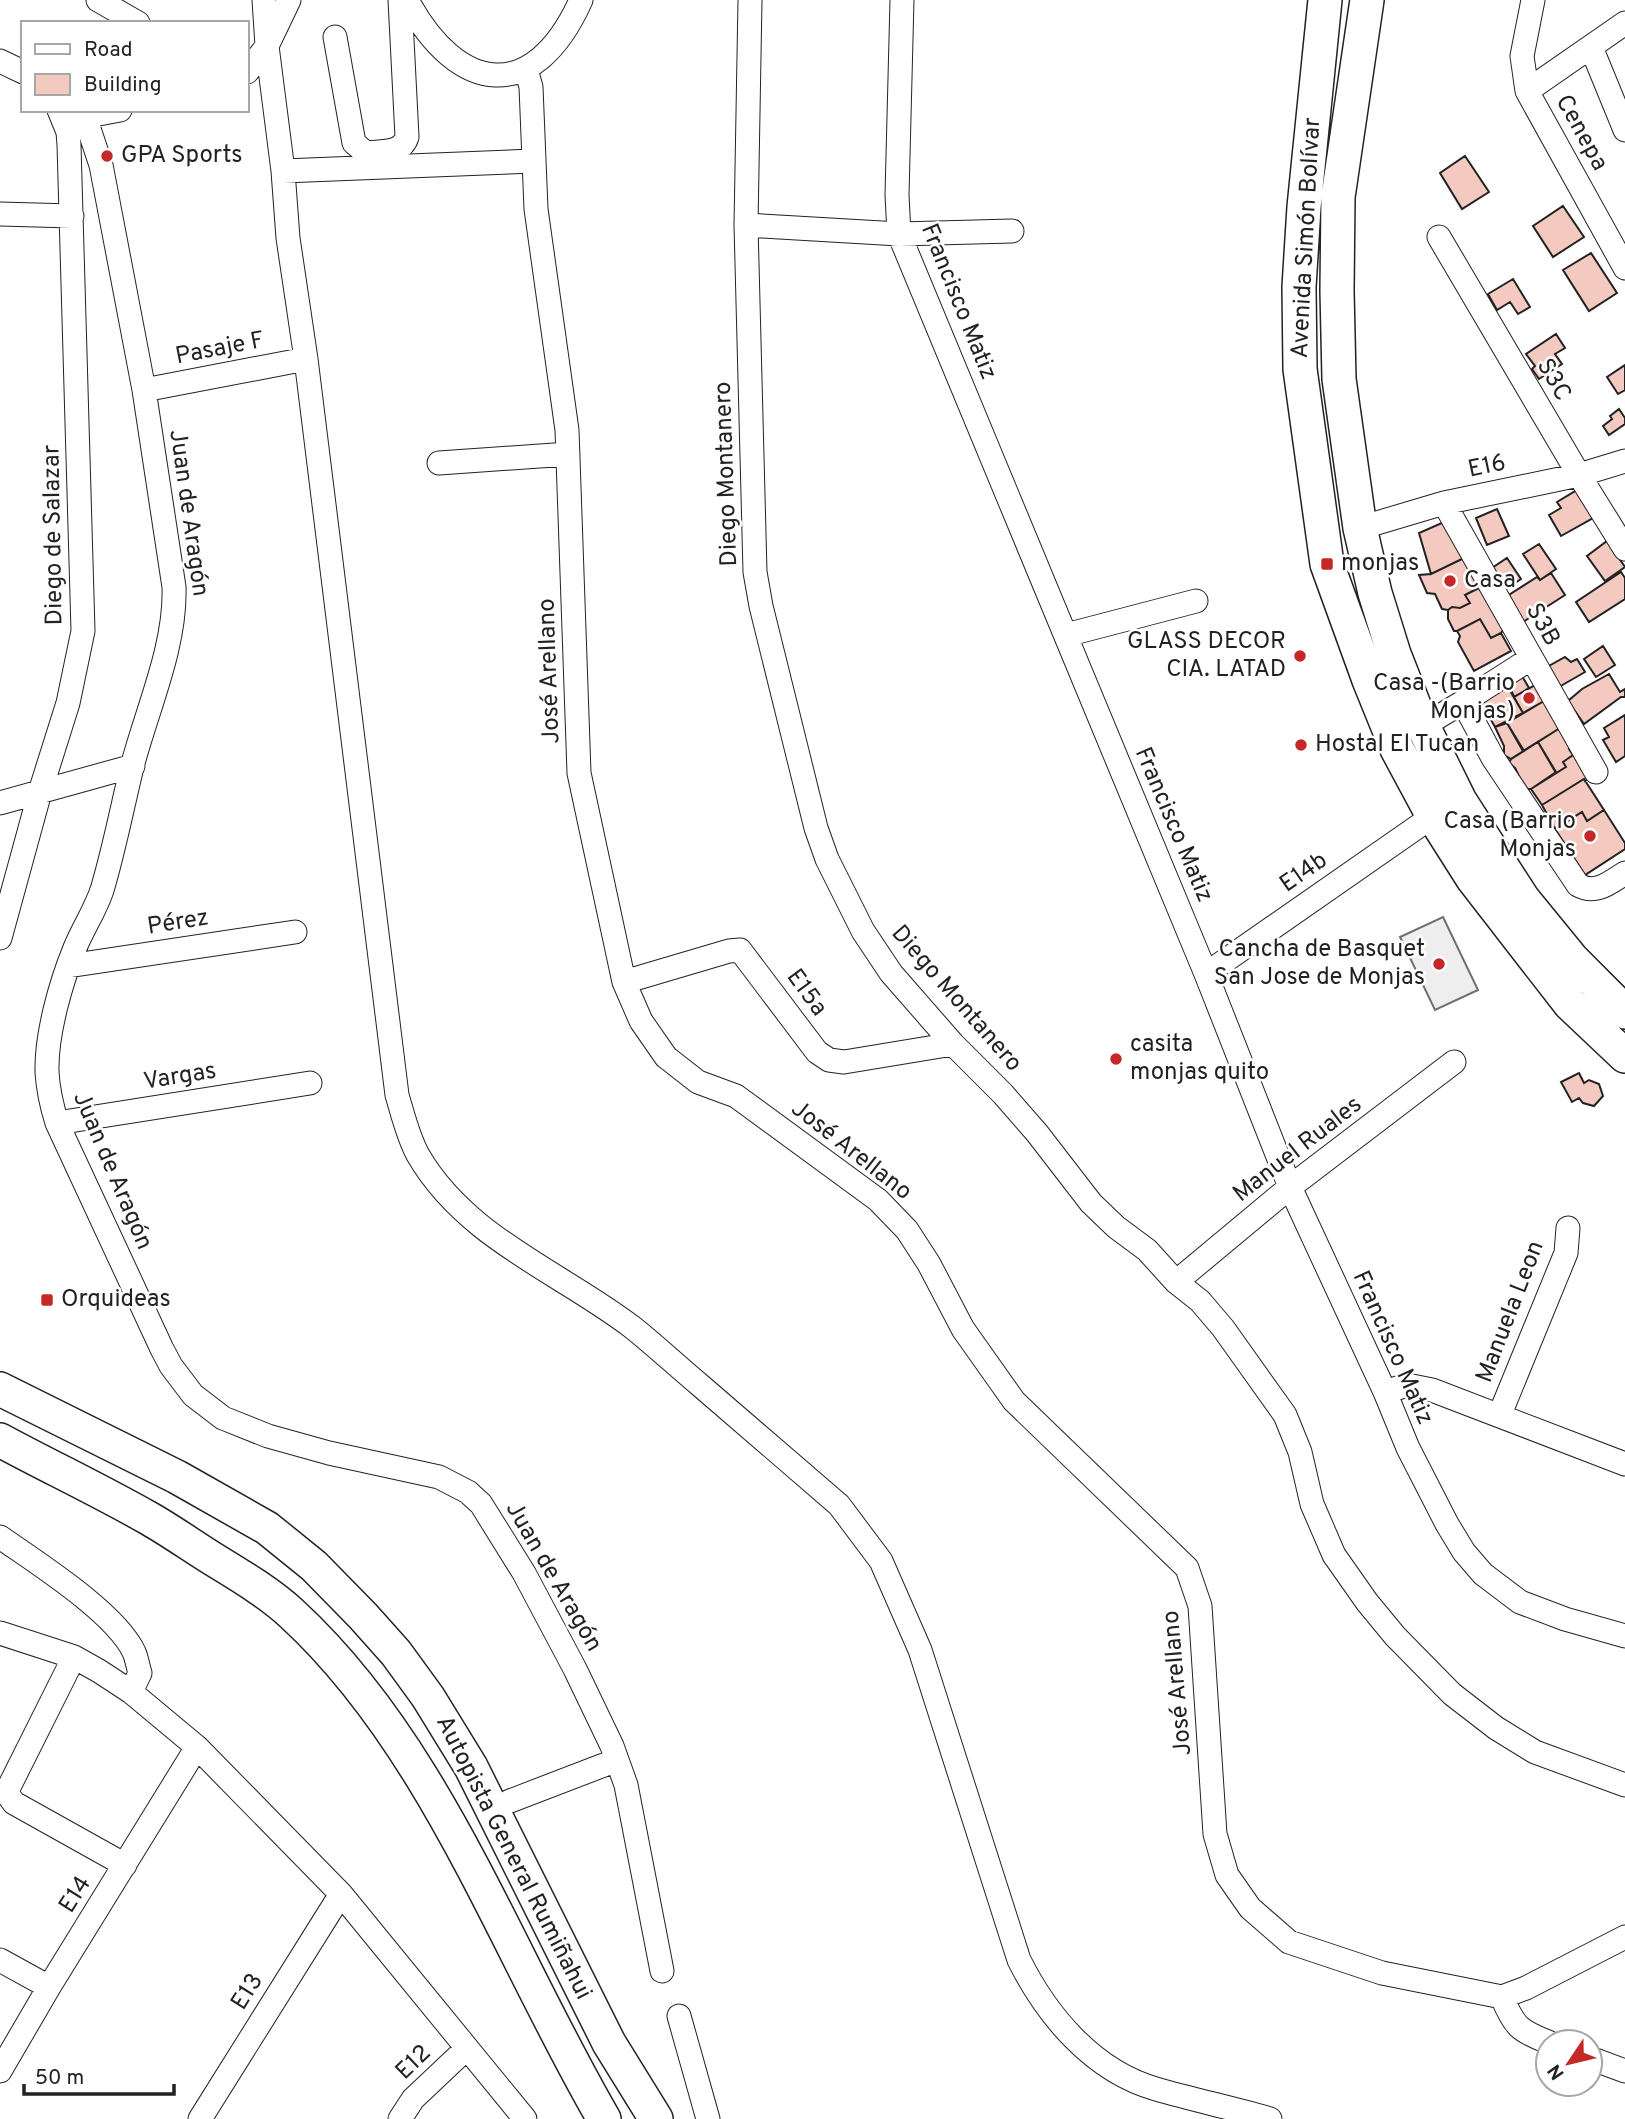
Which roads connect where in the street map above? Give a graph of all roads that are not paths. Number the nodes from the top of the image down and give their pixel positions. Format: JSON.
{"nodes":[{"id":1,"x":98,"y":0,"type":"edge"},
{"id":2,"x":264,"y":0,"type":"edge"},
{"id":3,"x":289,"y":0,"type":"edge"},
{"id":4,"x":400,"y":0,"type":"edge"},
{"id":5,"x":407,"y":0,"type":"edge"},
{"id":6,"x":582,"y":0,"type":"edge"},
{"id":7,"x":750,"y":0,"type":"edge"},
{"id":8,"x":902,"y":0,"type":"edge"},
{"id":9,"x":1325,"y":0,"type":"edge"},
{"id":10,"x":1367,"y":0,"type":"edge"},
{"id":11,"x":1534,"y":0,"type":"edge"},
{"id":12,"x":135,"y":21,"type":"edge"},
{"id":13,"x":1625,"y":23,"type":"edge"},
{"id":14,"x":335,"y":37,"type":"dead end"},
{"id":15,"x":267,"y":46,"type":"junction"},
{"id":16,"x":1591,"y":47,"type":"junction"},
{"id":17,"x":0,"y":61,"type":"edge"},
{"id":18,"x":526,"y":69,"type":"junction"},
{"id":19,"x":21,"y":71,"type":"edge"},
{"id":20,"x":248,"y":71,"type":"edge"},
{"id":21,"x":1527,"y":91,"type":"junction"},
{"id":22,"x":103,"y":112,"type":"edge"},
{"id":23,"x":70,"y":116,"type":"edge"},
{"id":24,"x":1625,"y":130,"type":"edge"},
{"id":25,"x":534,"y":161,"type":"junction"},
{"id":26,"x":284,"y":171,"type":"junction"},
{"id":27,"x":0,"y":214,"type":"edge"},
{"id":28,"x":72,"y":216,"type":"junction"},
{"id":29,"x":746,"y":225,"type":"junction"},
{"id":30,"x":1012,"y":231,"type":"dead end"},
{"id":31,"x":899,"y":234,"type":"junction"},
{"id":32,"x":1439,"y":237,"type":"dead end"},
{"id":33,"x":1625,"y":268,"type":"edge"},
{"id":34,"x":306,"y":359,"type":"junction"},
{"id":35,"x":144,"y":390,"type":"junction"},
{"id":36,"x":568,"y":454,"type":"junction"},
{"id":37,"x":1625,"y":461,"type":"edge"},
{"id":38,"x":439,"y":463,"type":"dead end"},
{"id":39,"x":1578,"y":475,"type":"junction"},
{"id":40,"x":1444,"y":503,"type":"junction"},
{"id":41,"x":1360,"y":528,"type":"junction"},
{"id":42,"x":1625,"y":549,"type":"edge"},
{"id":43,"x":1196,"y":601,"type":"dead end"},
{"id":44,"x":1066,"y":635,"type":"junction"},
{"id":45,"x":1530,"y":659,"type":"junction"},
{"id":46,"x":1463,"y":702,"type":"junction"},
{"id":47,"x":1423,"y":726,"type":"junction"},
{"id":48,"x":132,"y":766,"type":"junction"},
{"id":49,"x":1596,"y":772,"type":"dead end"},
{"id":50,"x":40,"y":792,"type":"junction"},
{"id":51,"x":0,"y":803,"type":"edge"},
{"id":52,"x":1433,"y":816,"type":"junction"},
{"id":53,"x":1625,"y":873,"type":"edge"},
{"id":54,"x":295,"y":932,"type":"dead end"},
{"id":55,"x":0,"y":938,"type":"edge"},
{"id":56,"x":68,"y":967,"type":"junction"},
{"id":57,"x":1206,"y":974,"type":"junction"},
{"id":58,"x":624,"y":982,"type":"junction"},
{"id":59,"x":1625,"y":1012,"type":"edge"},
{"id":60,"x":953,"y":1044,"type":"junction"},
{"id":61,"x":1625,"y":1056,"type":"edge"},
{"id":62,"x":1454,"y":1062,"type":"dead end"},
{"id":63,"x":310,"y":1083,"type":"dead end"},
{"id":64,"x":57,"y":1123,"type":"junction"},
{"id":65,"x":1290,"y":1187,"type":"junction"},
{"id":66,"x":1568,"y":1228,"type":"dead end"},
{"id":67,"x":1176,"y":1282,"type":"junction"},
{"id":68,"x":0,"y":1389,"type":"edge"},
{"id":69,"x":1385,"y":1392,"type":"junction"},
{"id":70,"x":1500,"y":1414,"type":"junction"},
{"id":71,"x":0,"y":1440,"type":"edge"},
{"id":72,"x":1625,"y":1464,"type":"edge"},
{"id":73,"x":0,"y":1537,"type":"edge"},
{"id":74,"x":0,"y":1633,"type":"edge"},
{"id":75,"x":1625,"y":1636,"type":"edge"},
{"id":76,"x":74,"y":1657,"type":"junction"},
{"id":77,"x":131,"y":1692,"type":"junction"},
{"id":78,"x":197,"y":1747,"type":"junction"},
{"id":79,"x":617,"y":1760,"type":"junction"},
{"id":80,"x":1625,"y":1785,"type":"edge"},
{"id":81,"x":510,"y":1801,"type":"dead end"},
{"id":82,"x":125,"y":1865,"type":"junction"},
{"id":83,"x":341,"y":1894,"type":"junction"},
{"id":84,"x":1625,"y":1937,"type":"edge"},
{"id":85,"x":0,"y":1960,"type":"edge"},
{"id":86,"x":662,"y":1971,"type":"dead end"},
{"id":87,"x":49,"y":1987,"type":"junction"},
{"id":88,"x":1502,"y":1997,"type":"junction"},
{"id":89,"x":678,"y":2016,"type":"dead end"},
{"id":90,"x":1534,"y":2036,"type":"edge"},
{"id":91,"x":467,"y":2048,"type":"junction"},
{"id":92,"x":1604,"y":2063,"type":"edge"},
{"id":93,"x":0,"y":2071,"type":"edge"},
{"id":94,"x":1625,"y":2071,"type":"edge"},
{"id":95,"x":201,"y":2119,"type":"edge"},
{"id":96,"x":400,"y":2119,"type":"edge"},
{"id":97,"x":525,"y":2119,"type":"edge"},
{"id":98,"x":604,"y":2119,"type":"edge"},
{"id":99,"x":656,"y":2119,"type":"edge"},
{"id":100,"x":708,"y":2119,"type":"edge"},
{"id":101,"x":1270,"y":2119,"type":"edge"}],
"edges":[{"from":1,"to":12,"type":"street"},
{"from":2,"to":15,"type":"street"},
{"from":3,"to":15,"type":"street"},
{"from":4,"to":14,"type":"street"},
{"from":5,"to":18,"type":"street"},
{"from":6,"to":18,"type":"street"},
{"from":7,"to":29,"type":"street","name":"Diego Montanero"},
{"from":8,"to":31,"type":"street","name":"Francisco Matiz"},
{"from":9,"to":52,"type":"highway","name":"Avenida Simón Bolívar"},
{"from":10,"to":41,"type":"highway","name":"Avenida Simón Bolívar"},
{"from":11,"to":21,"type":"street"},
{"from":13,"to":16,"type":"street","name":"Cenepa"},
{"from":15,"to":20,"type":"street"},
{"from":15,"to":26,"type":"street"},
{"from":16,"to":21,"type":"street","name":"Cenepa"},
{"from":16,"to":24,"type":"street"},
{"from":17,"to":19,"type":"street"},
{"from":18,"to":25,"type":"street","name":"José Arellano"},
{"from":21,"to":33,"type":"street","name":"Cenepa"},
{"from":22,"to":23,"type":"street"},
{"from":23,"to":28,"type":"street","name":"Diego de Salazar"},
{"from":23,"to":35,"type":"street","name":"Juan de Aragón"},
{"from":25,"to":26,"type":"street"},
{"from":25,"to":36,"type":"street","name":"José Arellano"},
{"from":26,"to":34,"type":"street"},
{"from":27,"to":28,"type":"street"},
{"from":28,"to":50,"type":"street","name":"Diego de Salazar"},
{"from":29,"to":31,"type":"street"},
{"from":29,"to":60,"type":"street","name":"Diego Montanero"},
{"from":30,"to":31,"type":"street"},
{"from":31,"to":44,"type":"street","name":"Francisco Matiz"},
{"from":32,"to":39,"type":"street","name":"S3C"},
{"from":34,"to":35,"type":"street","name":"Pasaje F"},
{"from":34,"to":101,"type":"street"},
{"from":35,"to":48,"type":"street","name":"Juan de Aragón"},
{"from":36,"to":38,"type":"street"},
{"from":36,"to":58,"type":"street","name":"José Arellano"},
{"from":37,"to":39,"type":"street","name":"E16"},
{"from":39,"to":40,"type":"street","name":"E16"},
{"from":39,"to":42,"type":"street","name":"S3C"},
{"from":40,"to":41,"type":"street","name":"E16"},
{"from":40,"to":45,"type":"street","name":"S3B"},
{"from":41,"to":47,"type":"highway","name":"Avenida Simón Bolívar"},
{"from":43,"to":44,"type":"street"},
{"from":44,"to":57,"type":"street","name":"Francisco Matiz"},
{"from":45,"to":46,"type":"street"},
{"from":45,"to":49,"type":"street","name":"S3B"},
{"from":46,"to":47,"type":"street"},
{"from":46,"to":53,"type":"street"},
{"from":47,"to":59,"type":"highway","name":"Avenida Simón Bolívar"},
{"from":48,"to":50,"type":"street"},
{"from":48,"to":56,"type":"street","name":"Juan de Aragón"},
{"from":50,"to":51,"type":"street"},
{"from":50,"to":55,"type":"street","name":"Diego de Salazar"},
{"from":52,"to":57,"type":"street","name":"E14b"},
{"from":52,"to":61,"type":"highway","name":"Avenida Simón Bolívar"},
{"from":54,"to":56,"type":"street","name":"Pérez"},
{"from":56,"to":64,"type":"street","name":"Juan de Aragón"},
{"from":57,"to":65,"type":"street","name":"Francisco Matiz"},
{"from":58,"to":60,"type":"street","name":"E15a"},
{"from":58,"to":88,"type":"street","name":"José Arellano"},
{"from":60,"to":67,"type":"street","name":"Diego Montanero"},
{"from":62,"to":65,"type":"street","name":"Manuel Ruales"},
{"from":63,"to":64,"type":"street","name":"Vargas"},
{"from":64,"to":79,"type":"street","name":"Juan de Aragón"},
{"from":65,"to":67,"type":"street","name":"Manuel Ruales"},
{"from":65,"to":69,"type":"street","name":"Francisco Matiz"},
{"from":66,"to":70,"type":"street","name":"Manuela Leon"},
{"from":67,"to":80,"type":"street","name":"Diego Montanero"},
{"from":68,"to":99,"type":"highway","name":"Autopista General Rumiñahui"},
{"from":69,"to":70,"type":"street"},
{"from":69,"to":75,"type":"street","name":"Francisco Matiz"},
{"from":70,"to":72,"type":"street"},
{"from":71,"to":98,"type":"highway","name":"Autopista General Rumiñahui"},
{"from":73,"to":77,"type":"street"},
{"from":74,"to":76,"type":"street"},
{"from":76,"to":77,"type":"street"},
{"from":76,"to":82,"type":"street"},
{"from":77,"to":78,"type":"street"},
{"from":78,"to":82,"type":"street","name":"E14"},
{"from":78,"to":83,"type":"street"},
{"from":79,"to":81,"type":"street"},
{"from":79,"to":86,"type":"street","name":"Juan de Aragón"},
{"from":82,"to":87,"type":"street","name":"E14"},
{"from":83,"to":91,"type":"street"},
{"from":83,"to":95,"type":"street","name":"E13"},
{"from":84,"to":88,"type":"street"},
{"from":85,"to":87,"type":"street"},
{"from":87,"to":93,"type":"street","name":"E14"},
{"from":88,"to":90,"type":"street"},
{"from":89,"to":100,"type":"street"},
{"from":91,"to":96,"type":"street","name":"E12"},
{"from":91,"to":97,"type":"street"},
{"from":92,"to":94,"type":"street"}]}
